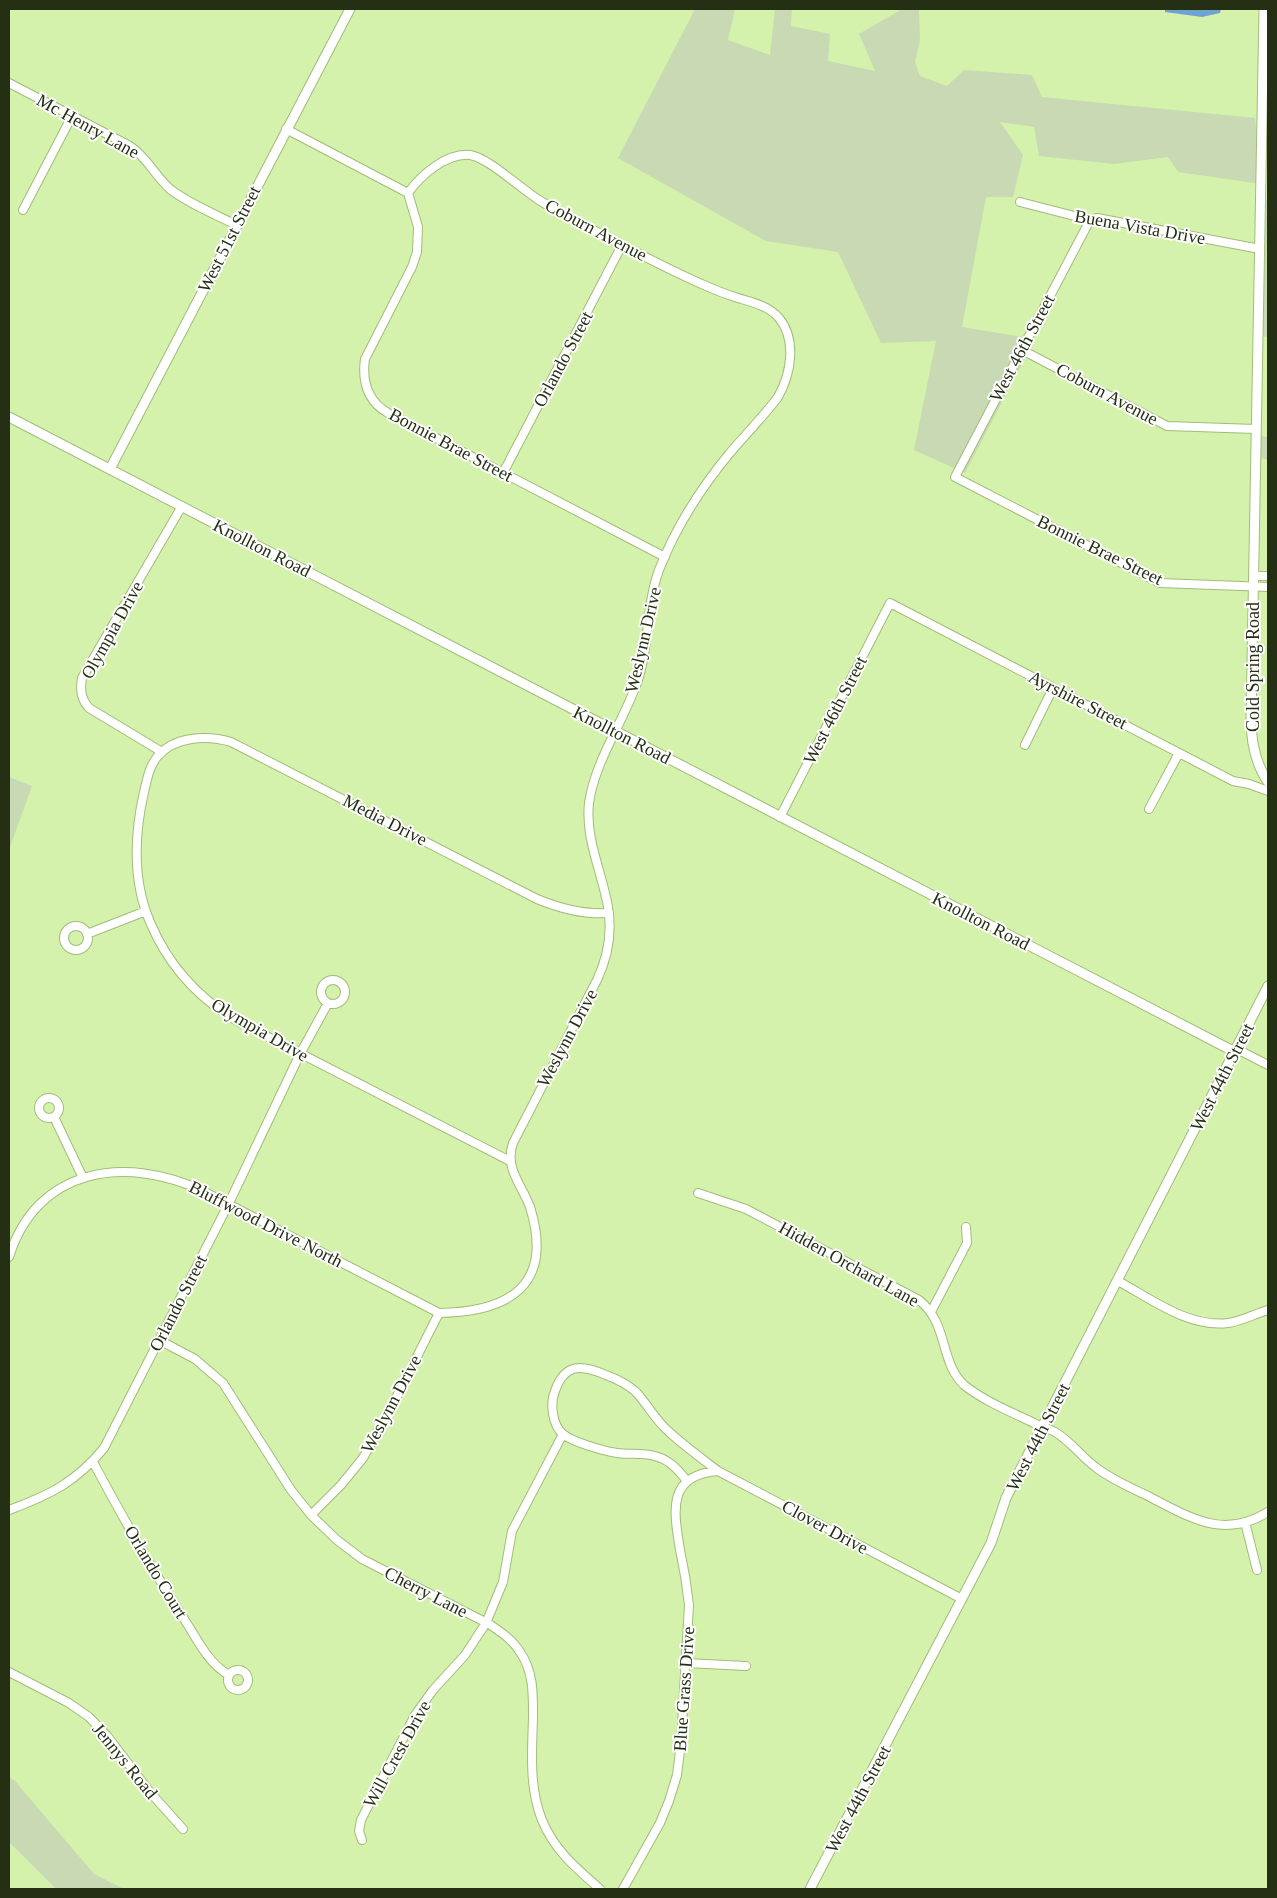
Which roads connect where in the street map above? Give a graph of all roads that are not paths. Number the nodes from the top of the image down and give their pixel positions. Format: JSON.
{"nodes":[{"id":1,"x":350,"y":9,"type":"edge"},
{"id":2,"x":1264,"y":9,"type":"edge"},
{"id":3,"x":9,"y":83,"type":"edge"},
{"id":4,"x":72,"y":116,"type":"junction"},
{"id":5,"x":286,"y":129,"type":"junction"},
{"id":6,"x":408,"y":193,"type":"junction"},
{"id":7,"x":1020,"y":202,"type":"dead end"},
{"id":8,"x":23,"y":210,"type":"dead end"},
{"id":9,"x":1090,"y":220,"type":"junction"},
{"id":10,"x":236,"y":225,"type":"junction"},
{"id":11,"x":622,"y":245,"type":"junction"},
{"id":12,"x":1260,"y":249,"type":"junction"},
{"id":13,"x":788,"y":336,"type":"joint"},
{"id":14,"x":1022,"y":350,"type":"junction"},
{"id":15,"x":9,"y":416,"type":"edge"},
{"id":16,"x":1256,"y":428,"type":"junction"},
{"id":17,"x":110,"y":469,"type":"junction"},
{"id":18,"x":503,"y":473,"type":"junction"},
{"id":19,"x":955,"y":477,"type":"joint"},
{"id":20,"x":182,"y":506,"type":"junction"},
{"id":21,"x":665,"y":556,"type":"junction"},
{"id":22,"x":1254,"y":576,"type":"junction"},
{"id":23,"x":1268,"y":576,"type":"edge"},
{"id":24,"x":1268,"y":586,"type":"edge"},
{"id":25,"x":1253,"y":587,"type":"junction"},
{"id":26,"x":890,"y":603,"type":"joint"},
{"id":27,"x":1053,"y":688,"type":"junction"},
{"id":28,"x":616,"y":732,"type":"junction"},
{"id":29,"x":1025,"y":745,"type":"dead end"},
{"id":30,"x":162,"y":752,"type":"junction"},
{"id":31,"x":1179,"y":753,"type":"junction"},
{"id":32,"x":1268,"y":782,"type":"edge"},
{"id":33,"x":1268,"y":791,"type":"edge"},
{"id":34,"x":1149,"y":809,"type":"dead end"},
{"id":35,"x":780,"y":817,"type":"junction"},
{"id":36,"x":146,"y":911,"type":"junction"},
{"id":37,"x":609,"y":913,"type":"junction"},
{"id":38,"x":87,"y":934,"type":"dead end"},
{"id":39,"x":1268,"y":986,"type":"edge"},
{"id":40,"x":328,"y":1003,"type":"dead end"},
{"id":41,"x":1236,"y":1050,"type":"junction"},
{"id":42,"x":300,"y":1054,"type":"junction"},
{"id":43,"x":1268,"y":1065,"type":"edge"},
{"id":44,"x":54,"y":1116,"type":"dead end"},
{"id":45,"x":510,"y":1161,"type":"junction"},
{"id":46,"x":83,"y":1178,"type":"junction"},
{"id":47,"x":698,"y":1194,"type":"dead end"},
{"id":48,"x":228,"y":1203,"type":"junction"},
{"id":49,"x":966,"y":1227,"type":"dead end"},
{"id":50,"x":9,"y":1258,"type":"edge"},
{"id":51,"x":1118,"y":1281,"type":"junction"},
{"id":52,"x":1268,"y":1310,"type":"edge"},
{"id":53,"x":931,"y":1312,"type":"junction"},
{"id":54,"x":439,"y":1313,"type":"junction"},
{"id":55,"x":159,"y":1340,"type":"junction"},
{"id":56,"x":1043,"y":1427,"type":"junction"},
{"id":57,"x":562,"y":1434,"type":"junction"},
{"id":58,"x":93,"y":1462,"type":"junction"},
{"id":59,"x":718,"y":1471,"type":"junction"},
{"id":60,"x":687,"y":1481,"type":"junction"},
{"id":61,"x":9,"y":1510,"type":"edge"},
{"id":62,"x":1268,"y":1512,"type":"edge"},
{"id":63,"x":311,"y":1515,"type":"junction"},
{"id":64,"x":1245,"y":1522,"type":"junction"},
{"id":65,"x":1257,"y":1570,"type":"dead end"},
{"id":66,"x":962,"y":1600,"type":"junction"},
{"id":67,"x":486,"y":1623,"type":"junction"},
{"id":68,"x":686,"y":1663,"type":"junction"},
{"id":69,"x":746,"y":1666,"type":"dead end"},
{"id":70,"x":9,"y":1672,"type":"edge"},
{"id":71,"x":229,"y":1675,"type":"dead end"},
{"id":72,"x":183,"y":1828,"type":"dead end"},
{"id":73,"x":362,"y":1840,"type":"dead end"},
{"id":74,"x":600,"y":1889,"type":"edge"},
{"id":75,"x":623,"y":1889,"type":"edge"},
{"id":76,"x":810,"y":1889,"type":"edge"}],
"edges":[{"from":1,"to":5,"type":"street","name":"West 51st Street"},
{"from":2,"to":12,"type":"street","name":"Cold Spring Road"},
{"from":3,"to":4,"type":"street","name":"Mc Henry Lane"},
{"from":4,"to":8,"type":"street"},
{"from":4,"to":10,"type":"street","name":"Mc Henry Lane"},
{"from":5,"to":6,"type":"street"},
{"from":5,"to":10,"type":"street","name":"West 51st Street"},
{"from":6,"to":11,"type":"street","name":"Coburn Avenue"},
{"from":6,"to":18,"type":"street","name":"Bonnie Brae Street"},
{"from":7,"to":9,"type":"street","name":"Buena Vista Drive"},
{"from":9,"to":12,"type":"street","name":"Buena Vista Drive"},
{"from":9,"to":14,"type":"street","name":"West 46th Street"},
{"from":10,"to":17,"type":"street","name":"West 51st Street"},
{"from":11,"to":13,"type":"street","name":"Coburn Avenue"},
{"from":11,"to":18,"type":"street","name":"Orlando Street"},
{"from":12,"to":16,"type":"street","name":"Cold Spring Road"},
{"from":13,"to":21,"type":"street","name":"Weslynn Drive"},
{"from":14,"to":16,"type":"street","name":"Coburn Avenue"},
{"from":14,"to":19,"type":"street","name":"West 46th Street"},
{"from":15,"to":17,"type":"street","name":"Knollton Road"},
{"from":16,"to":22,"type":"street","name":"Cold Spring Road"},
{"from":17,"to":20,"type":"street","name":"Knollton Road"},
{"from":18,"to":21,"type":"street","name":"Bonnie Brae Street"},
{"from":19,"to":25,"type":"street","name":"Bonnie Brae Street"},
{"from":20,"to":28,"type":"street","name":"Knollton Road"},
{"from":20,"to":30,"type":"street","name":"Olympia Drive"},
{"from":21,"to":28,"type":"street","name":"Weslynn Drive"},
{"from":22,"to":23,"type":"street"},
{"from":22,"to":25,"type":"street","name":"Cold Spring Road"},
{"from":24,"to":25,"type":"street","name":"Bonnie Brae Street"},
{"from":25,"to":32,"type":"street","name":"Cold Spring Road"},
{"from":26,"to":27,"type":"street","name":"Ayrshire Street"},
{"from":26,"to":35,"type":"street","name":"West 46th Street"},
{"from":27,"to":29,"type":"street"},
{"from":27,"to":31,"type":"street","name":"Ayrshire Street"},
{"from":28,"to":35,"type":"street","name":"Knollton Road"},
{"from":28,"to":37,"type":"street","name":"Weslynn Drive"},
{"from":30,"to":36,"type":"street","name":"Olympia Drive"},
{"from":30,"to":37,"type":"street","name":"Media Drive"},
{"from":31,"to":33,"type":"street","name":"Ayrshire Street"},
{"from":31,"to":34,"type":"street"},
{"from":35,"to":41,"type":"street","name":"Knollton Road"},
{"from":36,"to":38,"type":"street"},
{"from":36,"to":42,"type":"street","name":"Olympia Drive"},
{"from":37,"to":45,"type":"street","name":"Weslynn Drive"},
{"from":39,"to":41,"type":"street","name":"West 44th Street"},
{"from":40,"to":42,"type":"street","name":"Orlando Street"},
{"from":41,"to":43,"type":"street","name":"Knollton Road"},
{"from":41,"to":51,"type":"street","name":"West 44th Street"},
{"from":42,"to":45,"type":"street","name":"Olympia Drive"},
{"from":42,"to":48,"type":"street","name":"Orlando Street"},
{"from":44,"to":46,"type":"street"},
{"from":45,"to":54,"type":"street"},
{"from":46,"to":48,"type":"street","name":"Bluffwood Drive North"},
{"from":46,"to":50,"type":"street","name":"Bluffwood Drive North"},
{"from":47,"to":53,"type":"street","name":"Hidden Orchard Lane"},
{"from":48,"to":54,"type":"street","name":"Bluffwood Drive North"},
{"from":48,"to":55,"type":"street","name":"Orlando Street"},
{"from":49,"to":53,"type":"street"},
{"from":51,"to":52,"type":"street"},
{"from":51,"to":56,"type":"street","name":"West 44th Street"},
{"from":53,"to":56,"type":"street","name":"Hidden Orchard Lane"},
{"from":54,"to":63,"type":"street","name":"Weslynn Drive"},
{"from":55,"to":58,"type":"street","name":"Orlando Street"},
{"from":55,"to":63,"type":"street","name":"Cherry Lane"},
{"from":56,"to":64,"type":"street","name":"Hidden Orchard Lane"},
{"from":56,"to":66,"type":"street","name":"West 44th Street"},
{"from":57,"to":59,"type":"street","name":"Clover Drive"},
{"from":57,"to":60,"type":"street"},
{"from":57,"to":67,"type":"street","name":"Will Crest Drive"},
{"from":58,"to":61,"type":"street","name":"Orlando Street"},
{"from":58,"to":71,"type":"street","name":"Orlando Court"},
{"from":59,"to":60,"type":"street"},
{"from":59,"to":66,"type":"street","name":"Clover Drive"},
{"from":60,"to":68,"type":"street","name":"Blue Grass Drive"},
{"from":62,"to":64,"type":"street","name":"Hidden Orchard Lane"},
{"from":63,"to":67,"type":"street","name":"Cherry Lane"},
{"from":64,"to":65,"type":"street"},
{"from":66,"to":76,"type":"street","name":"West 44th Street"},
{"from":67,"to":73,"type":"street","name":"Will Crest Drive"},
{"from":67,"to":74,"type":"street","name":"Cherry Lane"},
{"from":68,"to":69,"type":"street"},
{"from":68,"to":75,"type":"street","name":"Blue Grass Drive"},
{"from":70,"to":72,"type":"street","name":"Jennys Road"}]}
